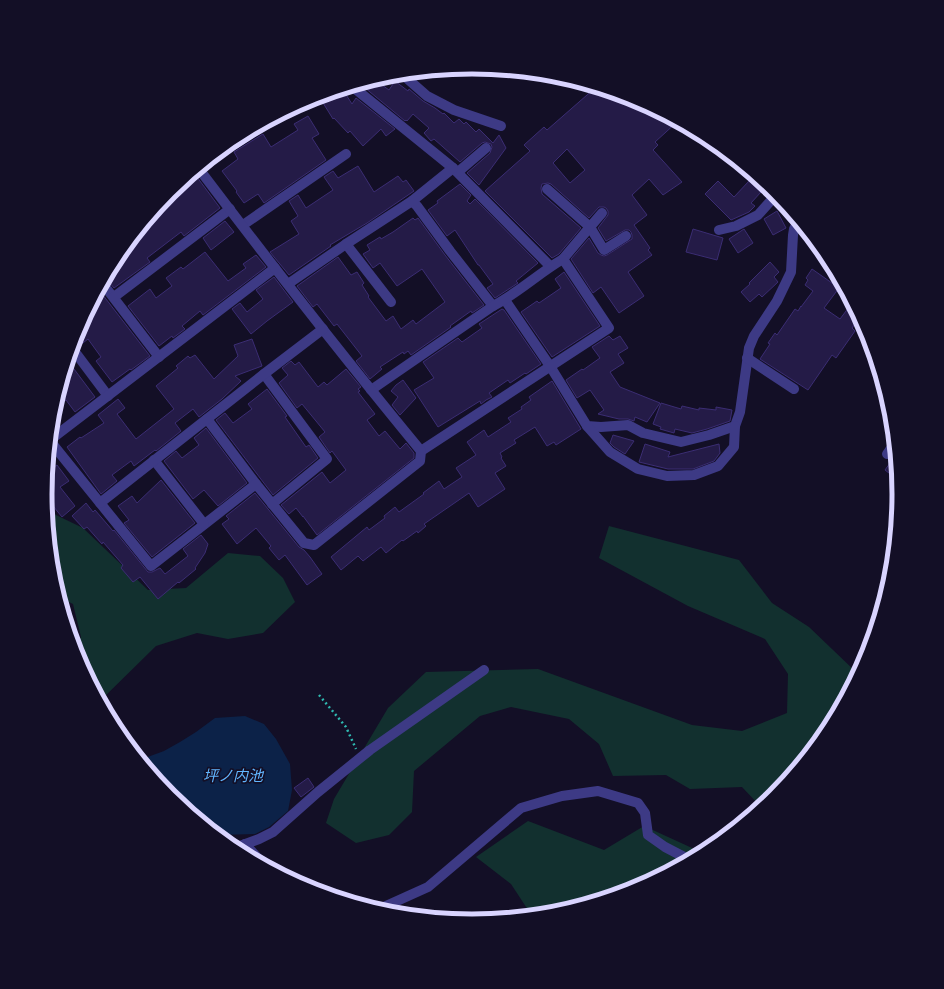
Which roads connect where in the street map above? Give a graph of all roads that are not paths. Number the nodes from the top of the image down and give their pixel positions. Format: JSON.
{"nodes":[{"id":1,"x":408,"y":80,"type":"edge"},
{"id":2,"x":358,"y":91,"type":"edge"},
{"id":3,"x":501,"y":126,"type":"dead end"},
{"id":4,"x":486,"y":148,"type":"dead end"},
{"id":5,"x":346,"y":154,"type":"dead end"},
{"id":6,"x":456,"y":170,"type":"junction"},
{"id":7,"x":202,"y":173,"type":"edge"},
{"id":8,"x":547,"y":189,"type":"dead end"},
{"id":9,"x":771,"y":200,"type":"edge"},
{"id":10,"x":412,"y":201,"type":"junction"},
{"id":11,"x":230,"y":209,"type":"junction"},
{"id":12,"x":602,"y":213,"type":"dead end"},
{"id":13,"x":243,"y":225,"type":"junction"},
{"id":14,"x":795,"y":227,"type":"edge"},
{"id":15,"x":590,"y":228,"type":"junction"},
{"id":16,"x":719,"y":230,"type":"dead end"},
{"id":17,"x":626,"y":236,"type":"dead end"},
{"id":18,"x":346,"y":244,"type":"junction"},
{"id":19,"x":563,"y":259,"type":"junction"},
{"id":20,"x":550,"y":266,"type":"junction"},
{"id":21,"x":275,"y":268,"type":"junction"},
{"id":22,"x":288,"y":284,"type":"junction"},
{"id":23,"x":106,"y":288,"type":"edge"},
{"id":24,"x":114,"y":298,"type":"junction"},
{"id":25,"x":506,"y":300,"type":"junction"},
{"id":26,"x":391,"y":302,"type":"dead end"},
{"id":27,"x":494,"y":306,"type":"junction"},
{"id":28,"x":323,"y":329,"type":"junction"},
{"id":29,"x":76,"y":354,"type":"edge"},
{"id":30,"x":159,"y":357,"type":"junction"},
{"id":31,"x":747,"y":358,"type":"junction"},
{"id":32,"x":550,"y":366,"type":"junction"},
{"id":33,"x":264,"y":374,"type":"junction"},
{"id":34,"x":794,"y":389,"type":"dead end"},
{"id":35,"x":371,"y":390,"type":"junction"},
{"id":36,"x":108,"y":396,"type":"junction"},
{"id":37,"x":207,"y":418,"type":"junction"},
{"id":38,"x":587,"y":426,"type":"junction"},
{"id":39,"x":735,"y":426,"type":"junction"},
{"id":40,"x":57,"y":436,"type":"edge"},
{"id":41,"x":55,"y":447,"type":"edge"},
{"id":42,"x":421,"y":451,"type":"junction"},
{"id":43,"x":889,"y":451,"type":"edge"},
{"id":44,"x":887,"y":454,"type":"dead end"},
{"id":45,"x":154,"y":460,"type":"junction"},
{"id":46,"x":256,"y":484,"type":"junction"},
{"id":47,"x":100,"y":503,"type":"junction"},
{"id":48,"x":272,"y":504,"type":"junction"},
{"id":49,"x":204,"y":524,"type":"junction"},
{"id":50,"x":484,"y":670,"type":"dead end"},
{"id":51,"x":245,"y":844,"type":"junction"},
{"id":52,"x":241,"y":845,"type":"edge"},
{"id":53,"x":252,"y":852,"type":"edge"},
{"id":54,"x":684,"y":857,"type":"edge"},
{"id":55,"x":387,"y":905,"type":"edge"}],
"edges":[{"from":1,"to":3,"type":"street"},
{"from":2,"to":6,"type":"street"},
{"from":4,"to":6,"type":"street"},
{"from":5,"to":13,"type":"street"},
{"from":6,"to":10,"type":"street"},
{"from":6,"to":20,"type":"street"},
{"from":7,"to":11,"type":"street"},
{"from":8,"to":15,"type":"street"},
{"from":9,"to":16,"type":"street"},
{"from":10,"to":18,"type":"street"},
{"from":10,"to":27,"type":"street"},
{"from":11,"to":13,"type":"street"},
{"from":11,"to":24,"type":"street"},
{"from":12,"to":15,"type":"street"},
{"from":13,"to":21,"type":"street"},
{"from":14,"to":31,"type":"street"},
{"from":15,"to":17,"type":"street"},
{"from":15,"to":19,"type":"street"},
{"from":18,"to":22,"type":"street"},
{"from":18,"to":26,"type":"street"},
{"from":19,"to":20,"type":"street"},
{"from":19,"to":32,"type":"street"},
{"from":20,"to":25,"type":"street"},
{"from":21,"to":22,"type":"street"},
{"from":21,"to":30,"type":"street"},
{"from":22,"to":28,"type":"street"},
{"from":23,"to":24,"type":"street"},
{"from":24,"to":30,"type":"street"},
{"from":25,"to":27,"type":"street"},
{"from":25,"to":32,"type":"street"},
{"from":27,"to":35,"type":"street"},
{"from":28,"to":33,"type":"street"},
{"from":28,"to":35,"type":"street"},
{"from":29,"to":36,"type":"street"},
{"from":30,"to":36,"type":"street"},
{"from":31,"to":34,"type":"street"},
{"from":31,"to":39,"type":"street"},
{"from":32,"to":38,"type":"street"},
{"from":32,"to":42,"type":"street"},
{"from":33,"to":37,"type":"street"},
{"from":33,"to":48,"type":"street"},
{"from":35,"to":42,"type":"street"},
{"from":36,"to":40,"type":"street"},
{"from":37,"to":45,"type":"street"},
{"from":37,"to":46,"type":"street"},
{"from":38,"to":39,"type":"street"},
{"from":38,"to":39,"type":"street"},
{"from":41,"to":47,"type":"street"},
{"from":42,"to":48,"type":"street"},
{"from":43,"to":44,"type":"street"},
{"from":45,"to":47,"type":"street"},
{"from":45,"to":49,"type":"street"},
{"from":46,"to":48,"type":"street"},
{"from":46,"to":49,"type":"street"},
{"from":47,"to":49,"type":"street"},
{"from":50,"to":51,"type":"street"},
{"from":51,"to":52,"type":"street"},
{"from":51,"to":53,"type":"street"},
{"from":54,"to":55,"type":"street"}]}
